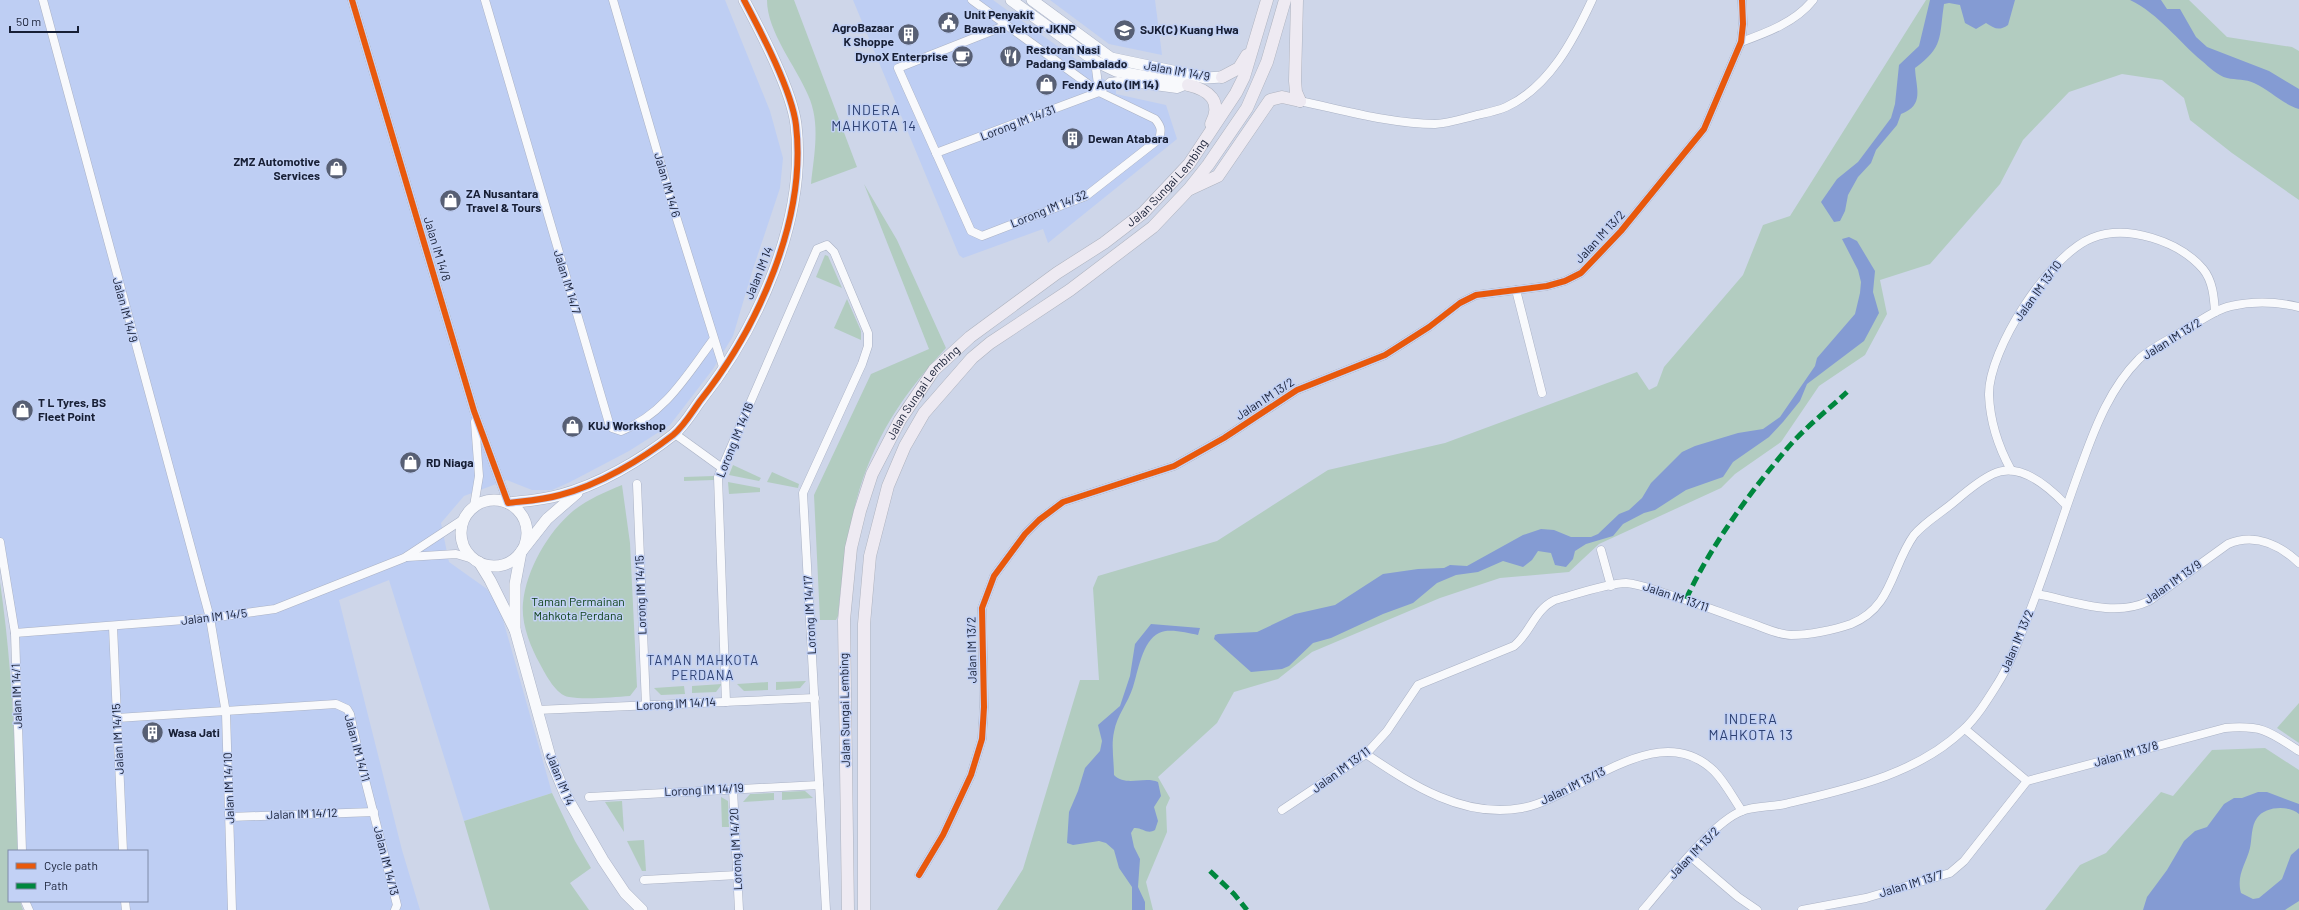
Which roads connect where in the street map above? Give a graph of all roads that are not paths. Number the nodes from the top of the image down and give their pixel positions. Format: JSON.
{"nodes":[{"id":1,"x":43,"y":0,"type":"edge"},
{"id":2,"x":352,"y":0,"type":"edge"},
{"id":3,"x":485,"y":0,"type":"edge"},
{"id":4,"x":613,"y":0,"type":"edge"},
{"id":5,"x":744,"y":0,"type":"edge"},
{"id":6,"x":972,"y":0,"type":"edge"},
{"id":7,"x":1010,"y":0,"type":"edge"},
{"id":8,"x":1032,"y":0,"type":"edge"},
{"id":9,"x":1267,"y":0,"type":"edge"},
{"id":10,"x":1285,"y":0,"type":"edge"},
{"id":11,"x":1297,"y":0,"type":"edge"},
{"id":12,"x":1592,"y":0,"type":"edge"},
{"id":13,"x":1742,"y":0,"type":"edge"},
{"id":14,"x":1814,"y":0,"type":"edge"},
{"id":15,"x":1006,"y":25,"type":"junction"},
{"id":16,"x":1741,"y":42,"type":"junction"},
{"id":17,"x":1254,"y":45,"type":"junction"},
{"id":18,"x":1095,"y":61,"type":"junction"},
{"id":19,"x":1222,"y":77,"type":"joint"},
{"id":20,"x":1188,"y":85,"type":"junction"},
{"id":21,"x":1099,"y":92,"type":"junction"},
{"id":22,"x":1300,"y":101,"type":"junction"},
{"id":23,"x":936,"y":153,"type":"junction"},
{"id":24,"x":1189,"y":164,"type":"junction"},
{"id":25,"x":1189,"y":189,"type":"junction"},
{"id":26,"x":824,"y":245,"type":"joint"},
{"id":27,"x":1516,"y":290,"type":"junction"},
{"id":28,"x":2299,"y":307,"type":"edge"},
{"id":29,"x":2214,"y":312,"type":"junction"},
{"id":30,"x":713,"y":340,"type":"junction"},
{"id":31,"x":724,"y":370,"type":"junction"},
{"id":32,"x":1542,"y":394,"type":"dead end"},
{"id":33,"x":474,"y":411,"type":"junction"},
{"id":34,"x":675,"y":434,"type":"junction"},
{"id":35,"x":722,"y":468,"type":"junction"},
{"id":36,"x":2011,"y":470,"type":"junction"},
{"id":37,"x":637,"y":484,"type":"dead end"},
{"id":38,"x":582,"y":488,"type":"junction"},
{"id":39,"x":508,"y":502,"type":"junction"},
{"id":40,"x":2066,"y":505,"type":"junction"},
{"id":41,"x":474,"y":506,"type":"junction"},
{"id":42,"x":464,"y":518,"type":"junction"},
{"id":43,"x":0,"y":542,"type":"edge"},
{"id":44,"x":1601,"y":550,"type":"dead end"},
{"id":45,"x":521,"y":552,"type":"junction"},
{"id":46,"x":404,"y":558,"type":"junction"},
{"id":47,"x":476,"y":560,"type":"junction"},
{"id":48,"x":2299,"y":563,"type":"edge"},
{"id":49,"x":1611,"y":586,"type":"junction"},
{"id":50,"x":2037,"y":594,"type":"junction"},
{"id":51,"x":210,"y":618,"type":"junction"},
{"id":52,"x":113,"y":626,"type":"junction"},
{"id":53,"x":515,"y":630,"type":"junction"},
{"id":54,"x":15,"y":633,"type":"junction"},
{"id":55,"x":815,"y":698,"type":"junction"},
{"id":56,"x":726,"y":702,"type":"junction"},
{"id":57,"x":646,"y":705,"type":"junction"},
{"id":58,"x":537,"y":710,"type":"junction"},
{"id":59,"x":226,"y":713,"type":"junction"},
{"id":60,"x":117,"y":718,"type":"junction"},
{"id":61,"x":1965,"y":729,"type":"junction"},
{"id":62,"x":2299,"y":751,"type":"edge"},
{"id":63,"x":1366,"y":754,"type":"junction"},
{"id":64,"x":2027,"y":781,"type":"junction"},
{"id":65,"x":819,"y":785,"type":"junction"},
{"id":66,"x":733,"y":789,"type":"junction"},
{"id":67,"x":589,"y":797,"type":"dead end"},
{"id":68,"x":1282,"y":810,"type":"dead end"},
{"id":69,"x":1742,"y":811,"type":"junction"},
{"id":70,"x":374,"y":812,"type":"junction"},
{"id":71,"x":230,"y":817,"type":"junction"},
{"id":72,"x":22,"y":850,"type":"edge"},
{"id":73,"x":123,"y":850,"type":"edge"},
{"id":74,"x":1690,"y":856,"type":"junction"},
{"id":75,"x":738,"y":875,"type":"junction"},
{"id":76,"x":919,"y":875,"type":"dead end"},
{"id":77,"x":644,"y":880,"type":"dead end"},
{"id":78,"x":232,"y":910,"type":"edge"},
{"id":79,"x":395,"y":910,"type":"edge"},
{"id":80,"x":642,"y":910,"type":"edge"},
{"id":81,"x":739,"y":910,"type":"edge"},
{"id":82,"x":826,"y":910,"type":"edge"},
{"id":83,"x":848,"y":910,"type":"edge"},
{"id":84,"x":864,"y":910,"type":"edge"},
{"id":85,"x":1643,"y":910,"type":"edge"},
{"id":86,"x":1757,"y":910,"type":"edge"},
{"id":87,"x":1802,"y":910,"type":"edge"}],
"edges":[{"from":1,"to":51,"type":"street","name":"Jalan IM 14/9"},
{"from":2,"to":33,"type":"street","name":"Jalan IM 14/8"},
{"from":3,"to":30,"type":"street","name":"Jalan IM 14/7"},
{"from":4,"to":30,"type":"street","name":"Jalan IM 14/6"},
{"from":5,"to":31,"type":"street","name":"Jalan IM 14"},
{"from":6,"to":15,"type":"street"},
{"from":7,"to":18,"type":"street","name":"Jalan IM 14/9"},
{"from":8,"to":19,"type":"street","name":"Jalan IM 14/9"},
{"from":9,"to":17,"type":"main road","name":"Jalan Sungai Lembing"},
{"from":10,"to":25,"type":"main road","name":"Jalan Sungai Lembing"},
{"from":11,"to":22,"type":"main road"},
{"from":12,"to":22,"type":"street"},
{"from":13,"to":16,"type":"street","name":"Jalan IM 13/2"},
{"from":14,"to":16,"type":"street"},
{"from":15,"to":21,"type":"street"},
{"from":15,"to":23,"type":"street"},
{"from":16,"to":27,"type":"street","name":"Jalan IM 13/2"},
{"from":17,"to":19,"type":"main road"},
{"from":17,"to":24,"type":"main road","name":"Jalan Sungai Lembing"},
{"from":18,"to":20,"type":"street","name":"Jalan IM 14/9"},
{"from":18,"to":21,"type":"street"},
{"from":20,"to":21,"type":"street","name":"Lorong IM 14/31"},
{"from":20,"to":24,"type":"main road"},
{"from":21,"to":23,"type":"street","name":"Lorong IM 14/31"},
{"from":21,"to":23,"type":"street","name":"Lorong IM 14/32"},
{"from":22,"to":25,"type":"main road"},
{"from":24,"to":83,"type":"main road","name":"Jalan Sungai Lembing"},
{"from":25,"to":84,"type":"main road","name":"Jalan Sungai Lembing"},
{"from":26,"to":35,"type":"street","name":"Lorong IM 14/16"},
{"from":26,"to":55,"type":"street","name":"Lorong IM 14/17"},
{"from":27,"to":32,"type":"street"},
{"from":27,"to":76,"type":"street","name":"Jalan IM 13/2"},
{"from":28,"to":29,"type":"street","name":"Jalan IM 13/2"},
{"from":29,"to":36,"type":"street","name":"Jalan IM 13/10"},
{"from":29,"to":40,"type":"street","name":"Jalan IM 13/2"},
{"from":30,"to":31,"type":"street","name":"Jalan IM 14/6"},
{"from":31,"to":34,"type":"street","name":"Jalan IM 14"},
{"from":33,"to":39,"type":"street","name":"Jalan IM 14/8"},
{"from":33,"to":41,"type":"street","name":"Jalan IM 14/8"},
{"from":34,"to":35,"type":"street"},
{"from":34,"to":38,"type":"street","name":"Jalan IM 14"},
{"from":35,"to":56,"type":"street","name":"Lorong IM 14/16"},
{"from":36,"to":40,"type":"street"},
{"from":36,"to":49,"type":"street","name":"Jalan IM 13/11"},
{"from":37,"to":57,"type":"street","name":"Lorong IM 14/15"},
{"from":38,"to":39,"type":"street"},
{"from":38,"to":45,"type":"street"},
{"from":39,"to":41,"type":"street"},
{"from":39,"to":45,"type":"street"},
{"from":40,"to":50,"type":"street","name":"Jalan IM 13/2"},
{"from":41,"to":42,"type":"street"},
{"from":42,"to":46,"type":"street"},
{"from":42,"to":47,"type":"street"},
{"from":43,"to":54,"type":"street","name":"Jalan IM 14/1"},
{"from":44,"to":49,"type":"street"},
{"from":45,"to":47,"type":"street"},
{"from":45,"to":53,"type":"street"},
{"from":46,"to":47,"type":"street"},
{"from":46,"to":51,"type":"street","name":"Jalan IM 14/5"},
{"from":47,"to":53,"type":"street"},
{"from":48,"to":50,"type":"street","name":"Jalan IM 13/9"},
{"from":49,"to":63,"type":"street","name":"Jalan IM 13/11"},
{"from":50,"to":61,"type":"street","name":"Jalan IM 13/2"},
{"from":51,"to":52,"type":"street","name":"Jalan IM 14/5"},
{"from":51,"to":59,"type":"street","name":"Jalan IM 14/10"},
{"from":52,"to":54,"type":"street","name":"Jalan IM 14/5"},
{"from":52,"to":60,"type":"street","name":"Jalan IM 14/15"},
{"from":53,"to":58,"type":"street","name":"Jalan IM 14"},
{"from":54,"to":72,"type":"street","name":"Jalan IM 14/1"},
{"from":55,"to":56,"type":"street","name":"Lorong IM 14/14"},
{"from":55,"to":65,"type":"street","name":"Lorong IM 14/17"},
{"from":56,"to":57,"type":"street","name":"Lorong IM 14/14"},
{"from":57,"to":58,"type":"street","name":"Lorong IM 14/14"},
{"from":58,"to":80,"type":"street","name":"Jalan IM 14"},
{"from":59,"to":60,"type":"street"},
{"from":59,"to":70,"type":"street","name":"Jalan IM 14/11"},
{"from":59,"to":71,"type":"street","name":"Jalan IM 14/10"},
{"from":60,"to":73,"type":"street","name":"Jalan IM 14/15"},
{"from":61,"to":64,"type":"street"},
{"from":61,"to":69,"type":"street","name":"Jalan IM 13/2"},
{"from":62,"to":64,"type":"street","name":"Jalan IM 13/8"},
{"from":63,"to":68,"type":"street","name":"Jalan IM 13/11"},
{"from":63,"to":69,"type":"street","name":"Jalan IM 13/13"},
{"from":64,"to":87,"type":"street","name":"Jalan IM 13/7"},
{"from":65,"to":66,"type":"street","name":"Lorong IM 14/19"},
{"from":65,"to":82,"type":"street","name":"Lorong IM 14/17"},
{"from":66,"to":67,"type":"street","name":"Lorong IM 14/19"},
{"from":66,"to":75,"type":"street","name":"Lorong IM 14/20"},
{"from":69,"to":74,"type":"street","name":"Jalan IM 13/2"},
{"from":70,"to":71,"type":"street","name":"Jalan IM 14/12"},
{"from":70,"to":79,"type":"street","name":"Jalan IM 14/13"},
{"from":71,"to":78,"type":"street","name":"Jalan IM 14/10"},
{"from":74,"to":85,"type":"street","name":"Jalan IM 13/2"},
{"from":74,"to":86,"type":"street"},
{"from":75,"to":77,"type":"street"},
{"from":75,"to":81,"type":"street","name":"Lorong IM 14/20"}]}
